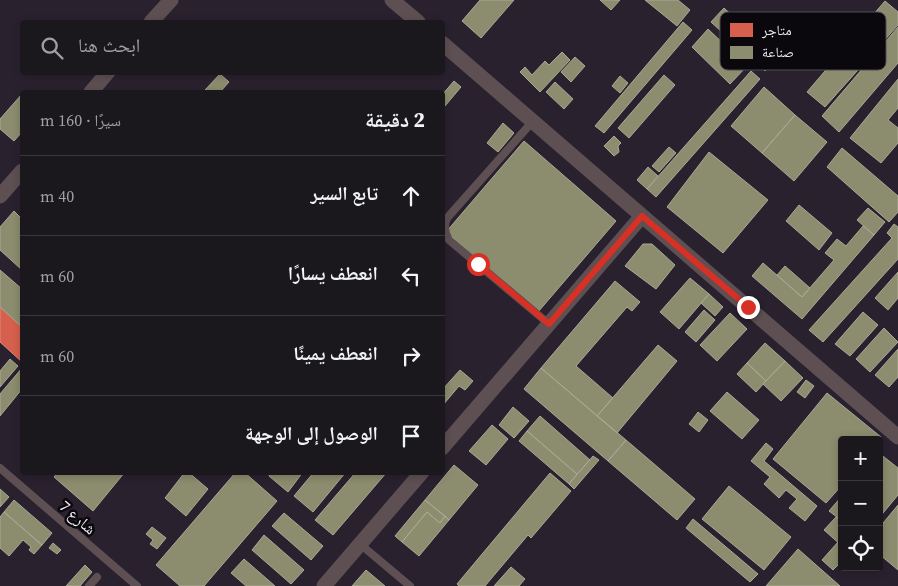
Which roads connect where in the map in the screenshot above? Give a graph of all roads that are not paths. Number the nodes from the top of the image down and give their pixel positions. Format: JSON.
{"nodes":[{"id":1,"x":171,"y":0,"type":"edge"},
{"id":2,"x":396,"y":1,"type":"edge"},
{"id":3,"x":153,"y":20,"type":"edge"},
{"id":4,"x":416,"y":20,"type":"edge"},
{"id":5,"x":445,"y":46,"type":"edge"},
{"id":6,"x":105,"y":75,"type":"edge"},
{"id":7,"x":92,"y":90,"type":"edge"},
{"id":8,"x":533,"y":121,"type":"junction"},
{"id":9,"x":20,"y":173,"type":"edge"},
{"id":10,"x":0,"y":196,"type":"edge"},
{"id":11,"x":642,"y":216,"type":"junction"},
{"id":12,"x":445,"y":224,"type":"edge"},
{"id":13,"x":445,"y":233,"type":"edge"},
{"id":14,"x":549,"y":324,"type":"junction"},
{"id":15,"x":898,"y":437,"type":"edge"},
{"id":16,"x":445,"y":445,"type":"edge"},
{"id":17,"x":0,"y":468,"type":"edge"},
{"id":18,"x":419,"y":475,"type":"edge"},
{"id":19,"x":360,"y":544,"type":"junction"},
{"id":20,"x":97,"y":577,"type":"dead end"},
{"id":21,"x":89,"y":586,"type":"edge"},
{"id":22,"x":137,"y":586,"type":"edge"},
{"id":23,"x":324,"y":586,"type":"edge"},
{"id":24,"x":410,"y":586,"type":"edge"}],
"edges":[{"from":1,"to":3,"type":"street"},
{"from":2,"to":4,"type":"street"},
{"from":5,"to":8,"type":"street"},
{"from":6,"to":7,"type":"street"},
{"from":8,"to":11,"type":"street"},
{"from":8,"to":12,"type":"lane"},
{"from":9,"to":10,"type":"street"},
{"from":11,"to":14,"type":"street"},
{"from":11,"to":15,"type":"street"},
{"from":13,"to":14,"type":"lane"},
{"from":14,"to":16,"type":"street"},
{"from":17,"to":22,"type":"lane","name":"شارع 7"},
{"from":18,"to":19,"type":"street"},
{"from":19,"to":23,"type":"street"},
{"from":19,"to":24,"type":"lane"},
{"from":20,"to":21,"type":"lane"}]}
